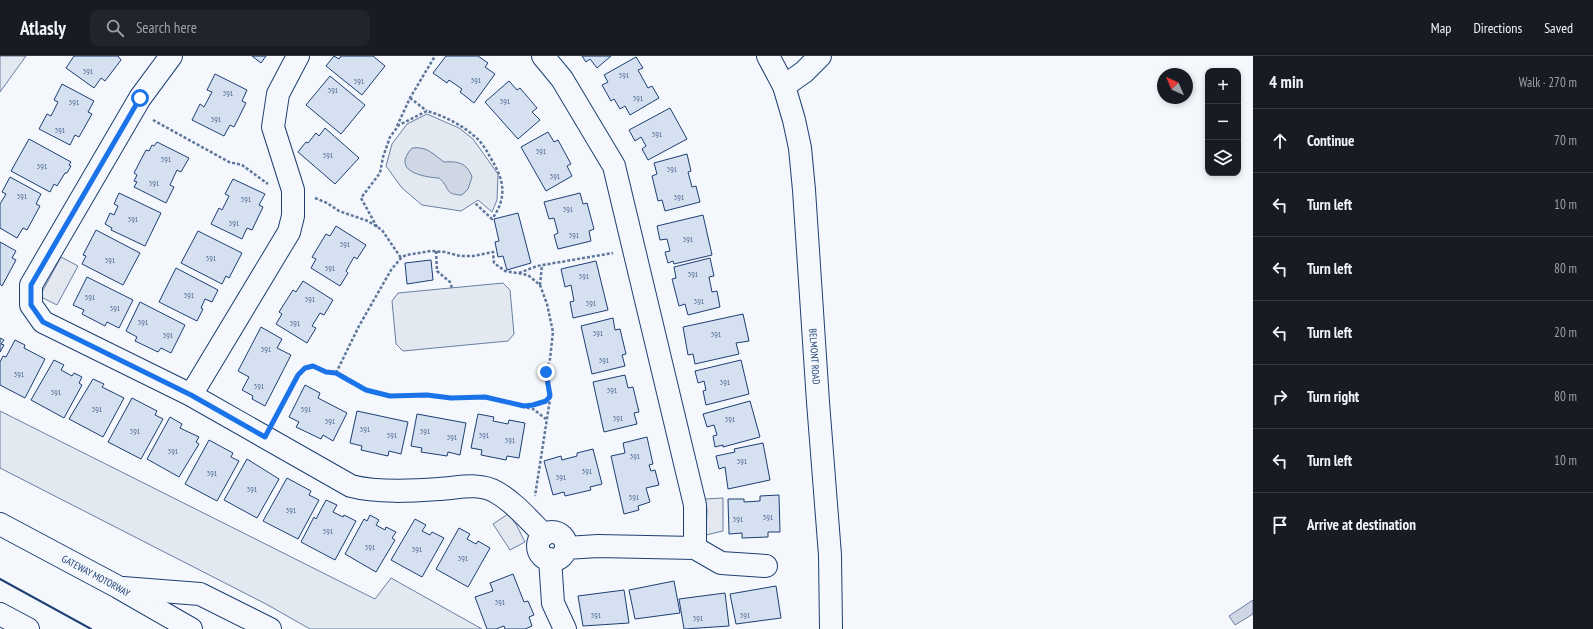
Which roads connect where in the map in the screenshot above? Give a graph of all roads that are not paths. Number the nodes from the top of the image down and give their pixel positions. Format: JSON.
{"nodes":[{"id":1,"x":171,"y":56,"type":"edge"},
{"id":2,"x":298,"y":56,"type":"edge"},
{"id":3,"x":543,"y":56,"type":"edge"},
{"id":4,"x":768,"y":56,"type":"edge"},
{"id":5,"x":820,"y":56,"type":"edge"},
{"id":6,"x":784,"y":86,"type":"junction"},
{"id":7,"x":191,"y":395,"type":"junction"},
{"id":8,"x":0,"y":524,"type":"edge"},
{"id":9,"x":694,"y":548,"type":"junction"},
{"id":10,"x":558,"y":554,"type":"junction"},
{"id":11,"x":766,"y":566,"type":"dead end"},
{"id":12,"x":118,"y":587,"type":"junction"},
{"id":13,"x":0,"y":614,"type":"edge"},
{"id":14,"x":28,"y":629,"type":"edge"},
{"id":15,"x":191,"y":629,"type":"edge"},
{"id":16,"x":270,"y":629,"type":"edge"},
{"id":17,"x":565,"y":629,"type":"edge"},
{"id":18,"x":831,"y":629,"type":"edge"}],
"edges":[{"from":1,"to":7,"type":"main road"},
{"from":2,"to":7,"type":"main road"},
{"from":3,"to":9,"type":"main road"},
{"from":4,"to":6,"type":"main road","name":"BELMONT ROAD"},
{"from":5,"to":6,"type":"main road"},
{"from":6,"to":18,"type":"main road","name":"BELMONT ROAD"},
{"from":7,"to":10,"type":"main road"},
{"from":8,"to":12,"type":"main road","name":"GATEWAY MOTORWAY"},
{"from":9,"to":10,"type":"main road"},
{"from":9,"to":11,"type":"main road"},
{"from":10,"to":17,"type":"main road"},
{"from":12,"to":15,"type":"main road","name":"GATEWAY MOTORWAY"},
{"from":12,"to":16,"type":"main road"},
{"from":13,"to":14,"type":"main road"}]}
